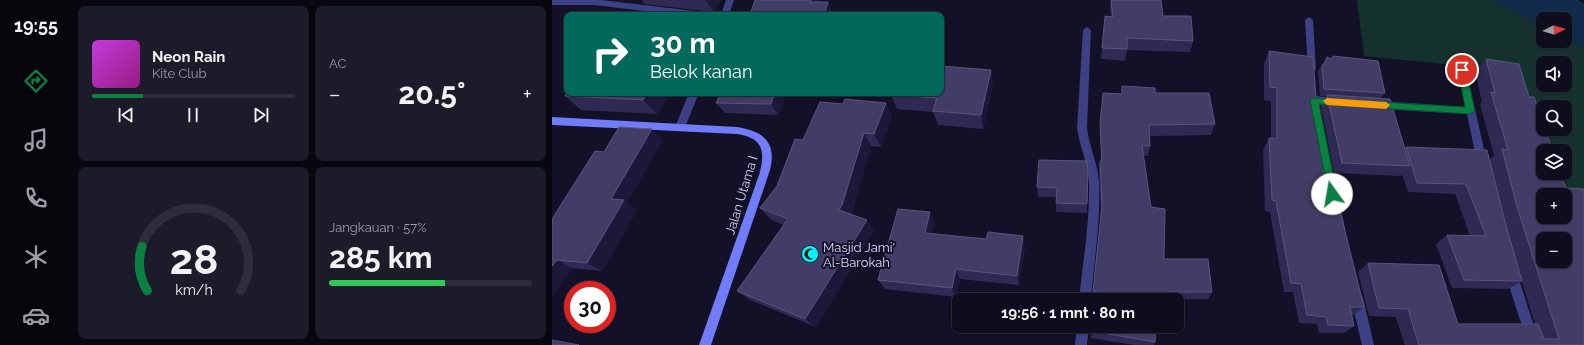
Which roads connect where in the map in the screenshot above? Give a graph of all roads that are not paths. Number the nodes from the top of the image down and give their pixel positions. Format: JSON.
{"nodes":[{"id":1,"x":730,"y":0,"type":"edge"},
{"id":2,"x":552,"y":2,"type":"edge"},
{"id":3,"x":678,"y":12,"type":"edge"},
{"id":4,"x":726,"y":12,"type":"edge"},
{"id":5,"x":1309,"y":20,"type":"dead end"},
{"id":6,"x":1087,"y":30,"type":"dead end"},
{"id":7,"x":1462,"y":70,"type":"dead end"},
{"id":8,"x":693,"y":96,"type":"edge"},
{"id":9,"x":1345,"y":102,"type":"edge"},
{"id":10,"x":1369,"y":104,"type":"edge"},
{"id":11,"x":1470,"y":111,"type":"junction"},
{"id":12,"x":552,"y":121,"type":"edge"},
{"id":13,"x":680,"y":127,"type":"junction"},
{"id":14,"x":1322,"y":144,"type":"edge"},
{"id":15,"x":1484,"y":171,"type":"edge"},
{"id":16,"x":1343,"y":241,"type":"edge"},
{"id":17,"x":1508,"y":264,"type":"edge"},
{"id":18,"x":1354,"y":286,"type":"edge"},
{"id":19,"x":1086,"y":293,"type":"edge"},
{"id":20,"x":1082,"y":333,"type":"edge"},
{"id":21,"x":705,"y":345,"type":"edge"},
{"id":22,"x":1081,"y":345,"type":"edge"},
{"id":23,"x":1368,"y":345,"type":"edge"},
{"id":24,"x":1534,"y":345,"type":"edge"}],
"edges":[{"from":1,"to":4,"type":"street"},
{"from":2,"to":3,"type":"street"},
{"from":5,"to":9,"type":"street"},
{"from":6,"to":19,"type":"street"},
{"from":7,"to":11,"type":"street"},
{"from":8,"to":13,"type":"street"},
{"from":10,"to":11,"type":"street"},
{"from":11,"to":15,"type":"street"},
{"from":12,"to":13,"type":"street","name":"Jalan Utama I"},
{"from":13,"to":21,"type":"street","name":"Jalan Utama I"},
{"from":14,"to":16,"type":"street"},
{"from":17,"to":24,"type":"street"},
{"from":18,"to":23,"type":"street"},
{"from":20,"to":22,"type":"street"}]}
